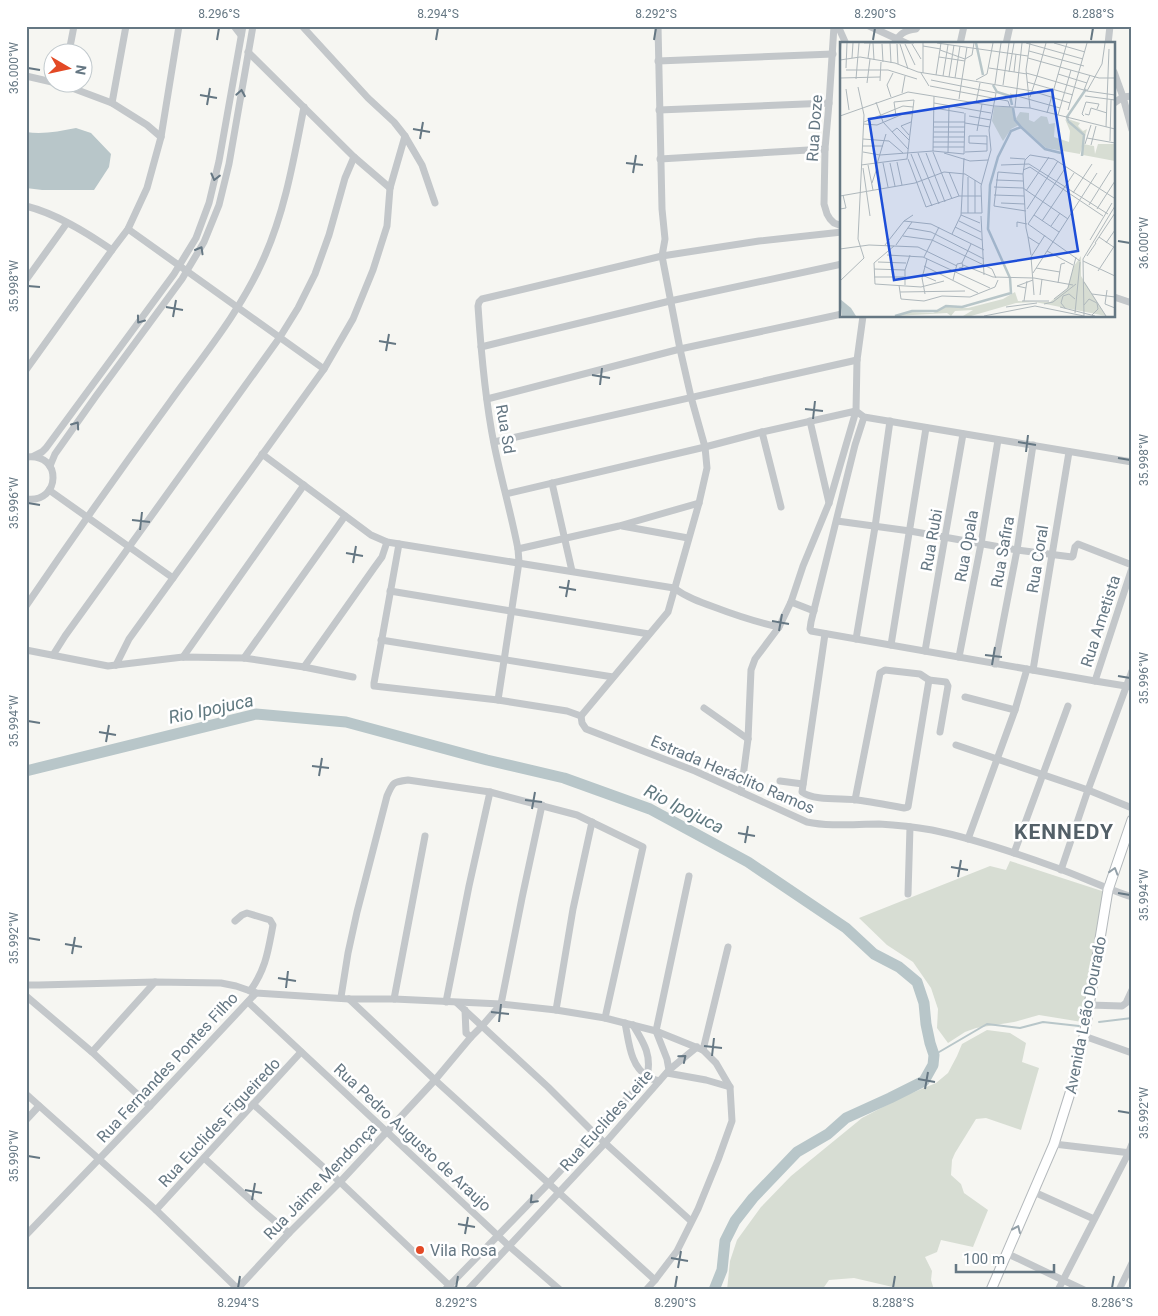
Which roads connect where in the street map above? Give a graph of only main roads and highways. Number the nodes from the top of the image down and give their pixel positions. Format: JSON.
{"nodes":[{"id":1,"x":1132,"y":820,"type":"edge"},
{"id":2,"x":991,"y":1290,"type":"edge"}],
"edges":[{"from":2,"to":1,"type":"main road","name":"Avenida Leão Dourado","one_way":true}]}
